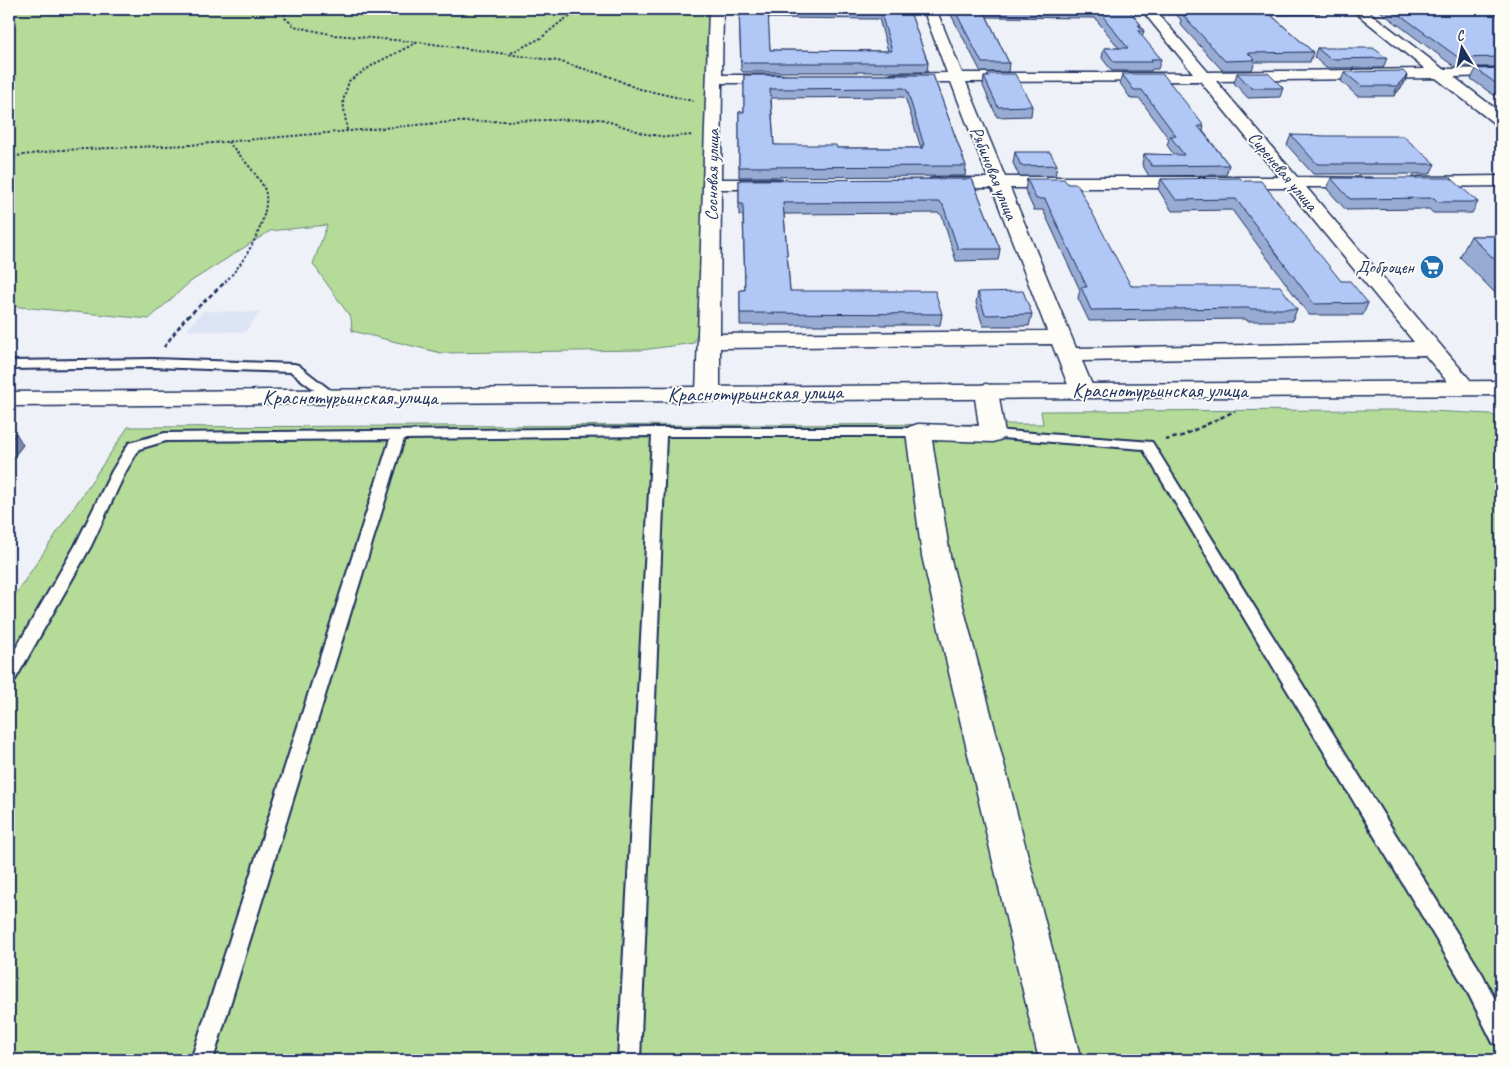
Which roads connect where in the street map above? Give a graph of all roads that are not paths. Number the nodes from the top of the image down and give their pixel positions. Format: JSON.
{"nodes":[{"id":1,"x":716,"y":9,"type":"edge"},
{"id":2,"x":928,"y":9,"type":"edge"},
{"id":3,"x":1147,"y":9,"type":"edge"},
{"id":4,"x":1356,"y":9,"type":"edge"},
{"id":5,"x":1438,"y":72,"type":"junction"},
{"id":6,"x":1501,"y":72,"type":"edge"},
{"id":7,"x":1204,"y":77,"type":"junction"},
{"id":8,"x":792,"y":78,"type":"edge"},
{"id":9,"x":879,"y":78,"type":"edge"},
{"id":10,"x":956,"y":78,"type":"junction"},
{"id":11,"x":714,"y":79,"type":"junction"},
{"id":12,"x":1501,"y":121,"type":"edge"},
{"id":13,"x":1501,"y":181,"type":"edge"},
{"id":14,"x":1293,"y":182,"type":"junction"},
{"id":15,"x":1382,"y":182,"type":"edge"},
{"id":16,"x":1402,"y":182,"type":"edge"},
{"id":17,"x":998,"y":183,"type":"junction"},
{"id":18,"x":712,"y":184,"type":"junction"},
{"id":19,"x":791,"y":184,"type":"edge"},
{"id":20,"x":920,"y":184,"type":"edge"},
{"id":21,"x":1425,"y":340,"type":"junction"},
{"id":22,"x":709,"y":341,"type":"junction"},
{"id":23,"x":1064,"y":346,"type":"junction"},
{"id":24,"x":9,"y":365,"type":"edge"},
{"id":25,"x":1465,"y":388,"type":"junction"},
{"id":26,"x":1501,"y":388,"type":"edge"},
{"id":27,"x":1082,"y":390,"type":"junction"},
{"id":28,"x":986,"y":391,"type":"junction"},
{"id":29,"x":708,"y":394,"type":"junction"},
{"id":30,"x":333,"y":397,"type":"junction"},
{"id":31,"x":9,"y":399,"type":"edge"},
{"id":32,"x":659,"y":432,"type":"junction"},
{"id":33,"x":918,"y":432,"type":"junction"},
{"id":34,"x":993,"y":434,"type":"junction"},
{"id":35,"x":398,"y":435,"type":"junction"},
{"id":36,"x":9,"y":674,"type":"edge"},
{"id":37,"x":1501,"y":1034,"type":"edge"},
{"id":38,"x":202,"y":1060,"type":"edge"},
{"id":39,"x":629,"y":1060,"type":"edge"},
{"id":40,"x":1060,"y":1060,"type":"edge"}],
"edges":[{"from":1,"to":11,"type":"street","name":"Сосновая улица"},
{"from":2,"to":10,"type":"street","name":"Рябиновая улица"},
{"from":3,"to":7,"type":"street","name":"Сиреневая улица"},
{"from":4,"to":5,"type":"street"},
{"from":5,"to":6,"type":"street"},
{"from":5,"to":7,"type":"street"},
{"from":5,"to":12,"type":"street"},
{"from":7,"to":10,"type":"street"},
{"from":7,"to":14,"type":"street","name":"Сиреневая улица"},
{"from":8,"to":11,"type":"street"},
{"from":9,"to":10,"type":"street"},
{"from":10,"to":17,"type":"street","name":"Рябиновая улица"},
{"from":11,"to":18,"type":"street","name":"Сосновая улица"},
{"from":13,"to":16,"type":"street"},
{"from":14,"to":15,"type":"street"},
{"from":14,"to":17,"type":"street"},
{"from":14,"to":21,"type":"street","name":"Сиреневая улица"},
{"from":17,"to":20,"type":"street"},
{"from":17,"to":23,"type":"street","name":"Рябиновая улица"},
{"from":18,"to":19,"type":"street"},
{"from":18,"to":22,"type":"street","name":"Сосновая улица"},
{"from":21,"to":23,"type":"street"},
{"from":21,"to":25,"type":"street","name":"Сиреневая улица"},
{"from":22,"to":23,"type":"street"},
{"from":22,"to":29,"type":"street","name":"Сосновая улица"},
{"from":23,"to":27,"type":"street","name":"Рябиновая улица"},
{"from":24,"to":30,"type":"lane"},
{"from":25,"to":26,"type":"street","name":"Краснотурьинская улица"},
{"from":25,"to":27,"type":"street","name":"Краснотурьинская улица"},
{"from":27,"to":28,"type":"street","name":"Краснотурьинская улица"},
{"from":28,"to":29,"type":"street","name":"Краснотурьинская улица"},
{"from":28,"to":34,"type":"street"},
{"from":29,"to":30,"type":"street","name":"Краснотурьинская улица"},
{"from":30,"to":31,"type":"street","name":"Краснотурьинская улица"},
{"from":32,"to":33,"type":"lane"},
{"from":32,"to":35,"type":"lane"},
{"from":32,"to":39,"type":"lane"},
{"from":33,"to":34,"type":"street"},
{"from":33,"to":40,"type":"street"},
{"from":34,"to":37,"type":"lane"},
{"from":35,"to":36,"type":"lane"},
{"from":35,"to":38,"type":"lane"}]}
